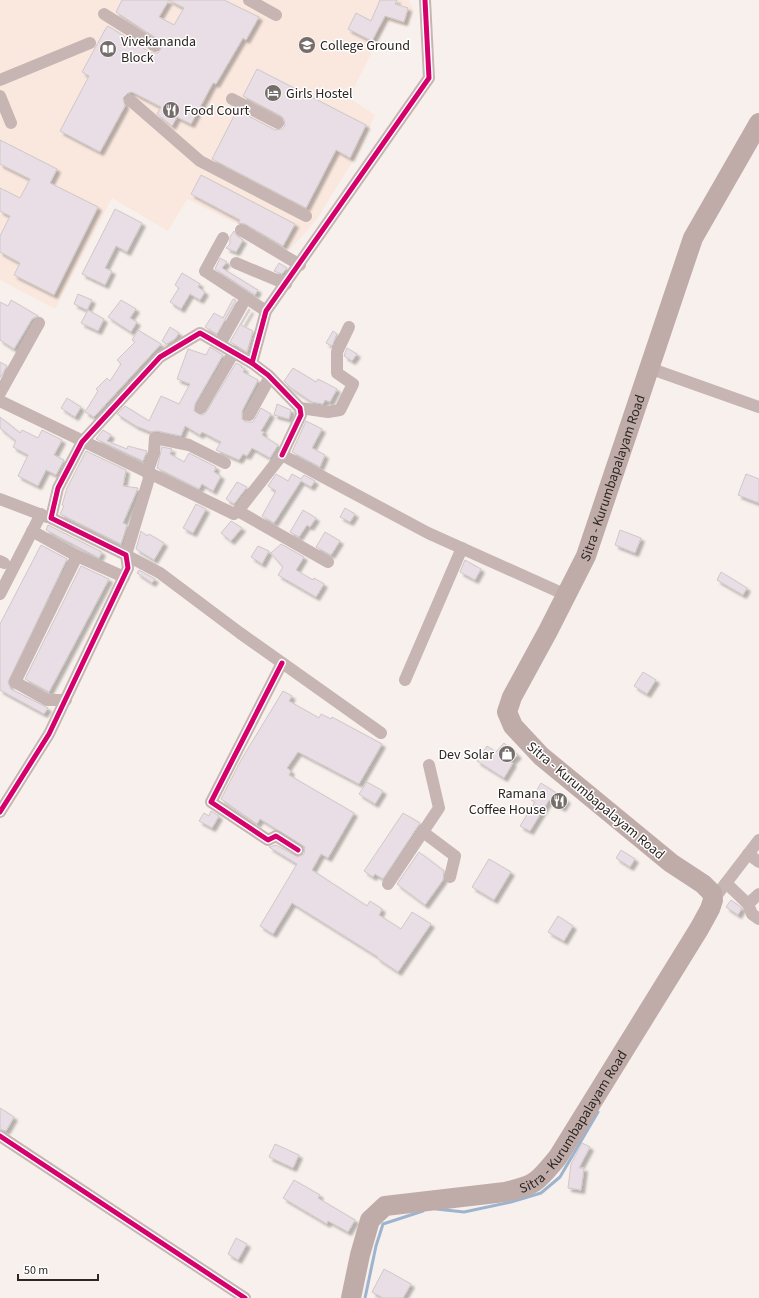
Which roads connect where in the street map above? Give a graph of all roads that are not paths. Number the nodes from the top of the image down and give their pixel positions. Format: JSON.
{"nodes":[{"id":1,"x":249,"y":0,"type":"edge"},
{"id":2,"x":425,"y":0,"type":"edge"},
{"id":3,"x":104,"y":14,"type":"dead end"},
{"id":4,"x":276,"y":14,"type":"dead end"},
{"id":5,"x":90,"y":43,"type":"dead end"},
{"id":6,"x":155,"y":46,"type":"dead end"},
{"id":7,"x":0,"y":80,"type":"edge"},
{"id":8,"x":0,"y":96,"type":"edge"},
{"id":9,"x":232,"y":99,"type":"dead end"},
{"id":10,"x":130,"y":100,"type":"dead end"},
{"id":11,"x":11,"y":122,"type":"dead end"},
{"id":12,"x":278,"y":123,"type":"dead end"},
{"id":13,"x":759,"y":124,"type":"edge"},
{"id":14,"x":306,"y":216,"type":"dead end"},
{"id":15,"x":241,"y":230,"type":"dead end"},
{"id":16,"x":223,"y":238,"type":"dead end"},
{"id":17,"x":236,"y":263,"type":"dead end"},
{"id":18,"x":300,"y":265,"type":"junction"},
{"id":19,"x":286,"y":284,"type":"junction"},
{"id":20,"x":242,"y":305,"type":"dead end"},
{"id":21,"x":266,"y":311,"type":"junction"},
{"id":22,"x":39,"y":323,"type":"dead end"},
{"id":23,"x":349,"y":327,"type":"dead end"},
{"id":24,"x":220,"y":344,"type":"junction"},
{"id":25,"x":234,"y":352,"type":"junction"},
{"id":26,"x":252,"y":363,"type":"junction"},
{"id":27,"x":649,"y":368,"type":"junction"},
{"id":28,"x":270,"y":377,"type":"junction"},
{"id":29,"x":0,"y":393,"type":"edge"},
{"id":30,"x":0,"y":401,"type":"edge"},
{"id":31,"x":759,"y":407,"type":"edge"},
{"id":32,"x":201,"y":408,"type":"dead end"},
{"id":33,"x":300,"y":408,"type":"junction"},
{"id":34,"x":249,"y":415,"type":"dead end"},
{"id":35,"x":82,"y":442,"type":"junction"},
{"id":36,"x":282,"y":455,"type":"junction"},
{"id":37,"x":225,"y":463,"type":"dead end"},
{"id":38,"x":148,"y":474,"type":"junction"},
{"id":39,"x":0,"y":499,"type":"edge"},
{"id":40,"x":238,"y":512,"type":"junction"},
{"id":41,"x":46,"y":516,"type":"junction"},
{"id":42,"x":32,"y":531,"type":"junction"},
{"id":43,"x":462,"y":548,"type":"junction"},
{"id":44,"x":126,"y":555,"type":"junction"},
{"id":45,"x":77,"y":556,"type":"junction"},
{"id":46,"x":328,"y":562,"type":"dead end"},
{"id":47,"x":124,"y":577,"type":"junction"},
{"id":48,"x":0,"y":594,"type":"edge"},
{"id":49,"x":566,"y":595,"type":"junction"},
{"id":50,"x":282,"y":663,"type":"junction"},
{"id":51,"x":405,"y":680,"type":"dead end"},
{"id":52,"x":66,"y":700,"type":"junction"},
{"id":53,"x":382,"y":733,"type":"dead end"},
{"id":54,"x":429,"y":765,"type":"dead end"},
{"id":55,"x":0,"y":812,"type":"edge"},
{"id":56,"x":423,"y":832,"type":"junction"},
{"id":57,"x":759,"y":840,"type":"edge"},
{"id":58,"x":298,"y":850,"type":"dead end"},
{"id":59,"x":748,"y":854,"type":"junction"},
{"id":60,"x":759,"y":862,"type":"edge"},
{"id":61,"x":450,"y":876,"type":"dead end"},
{"id":62,"x":726,"y":883,"type":"junction"},
{"id":63,"x":388,"y":884,"type":"dead end"},
{"id":64,"x":759,"y":894,"type":"edge"},
{"id":65,"x":713,"y":900,"type":"junction"},
{"id":66,"x":755,"y":912,"type":"edge"},
{"id":67,"x":0,"y":1136,"type":"edge"},
{"id":68,"x":245,"y":1298,"type":"edge"},
{"id":69,"x":351,"y":1298,"type":"edge"}],
"edges":[{"from":1,"to":4,"type":"street"},
{"from":2,"to":18,"type":"street"},
{"from":3,"to":6,"type":"street"},
{"from":5,"to":7,"type":"street"},
{"from":8,"to":11,"type":"street"},
{"from":9,"to":12,"type":"street"},
{"from":10,"to":14,"type":"street"},
{"from":13,"to":27,"type":"main road","name":"Sitra - Kurumbapalayam Road"},
{"from":15,"to":18,"type":"street"},
{"from":16,"to":21,"type":"street"},
{"from":17,"to":19,"type":"street"},
{"from":18,"to":19,"type":"street"},
{"from":19,"to":21,"type":"street"},
{"from":20,"to":24,"type":"street"},
{"from":21,"to":26,"type":"street"},
{"from":22,"to":29,"type":"street"},
{"from":23,"to":33,"type":"street"},
{"from":24,"to":25,"type":"street"},
{"from":24,"to":35,"type":"street"},
{"from":25,"to":26,"type":"street"},
{"from":25,"to":32,"type":"street"},
{"from":26,"to":28,"type":"street"},
{"from":27,"to":31,"type":"street"},
{"from":27,"to":49,"type":"main road","name":"Sitra - Kurumbapalayam Road"},
{"from":28,"to":33,"type":"street"},
{"from":28,"to":34,"type":"street"},
{"from":30,"to":35,"type":"street"},
{"from":33,"to":36,"type":"street"},
{"from":35,"to":38,"type":"street"},
{"from":35,"to":41,"type":"street"},
{"from":36,"to":40,"type":"street"},
{"from":36,"to":43,"type":"street"},
{"from":37,"to":38,"type":"street"},
{"from":38,"to":40,"type":"street"},
{"from":38,"to":44,"type":"street"},
{"from":39,"to":41,"type":"street"},
{"from":40,"to":46,"type":"street"},
{"from":41,"to":42,"type":"street"},
{"from":41,"to":44,"type":"street"},
{"from":42,"to":45,"type":"street"},
{"from":42,"to":48,"type":"street"},
{"from":43,"to":49,"type":"street"},
{"from":43,"to":51,"type":"street"},
{"from":44,"to":47,"type":"street"},
{"from":44,"to":50,"type":"street"},
{"from":45,"to":47,"type":"street"},
{"from":45,"to":52,"type":"street"},
{"from":47,"to":52,"type":"street"},
{"from":49,"to":65,"type":"main road","name":"Sitra - Kurumbapalayam Road"},
{"from":50,"to":53,"type":"street"},
{"from":50,"to":58,"type":"street"},
{"from":52,"to":55,"type":"street"},
{"from":54,"to":56,"type":"street"},
{"from":56,"to":61,"type":"street"},
{"from":56,"to":63,"type":"street"},
{"from":57,"to":59,"type":"street"},
{"from":59,"to":60,"type":"street"},
{"from":59,"to":62,"type":"street"},
{"from":62,"to":65,"type":"street"},
{"from":62,"to":66,"type":"street"},
{"from":64,"to":66,"type":"street"},
{"from":65,"to":69,"type":"main road","name":"Sitra - Kurumbapalayam Road"},
{"from":67,"to":68,"type":"street"}]}
